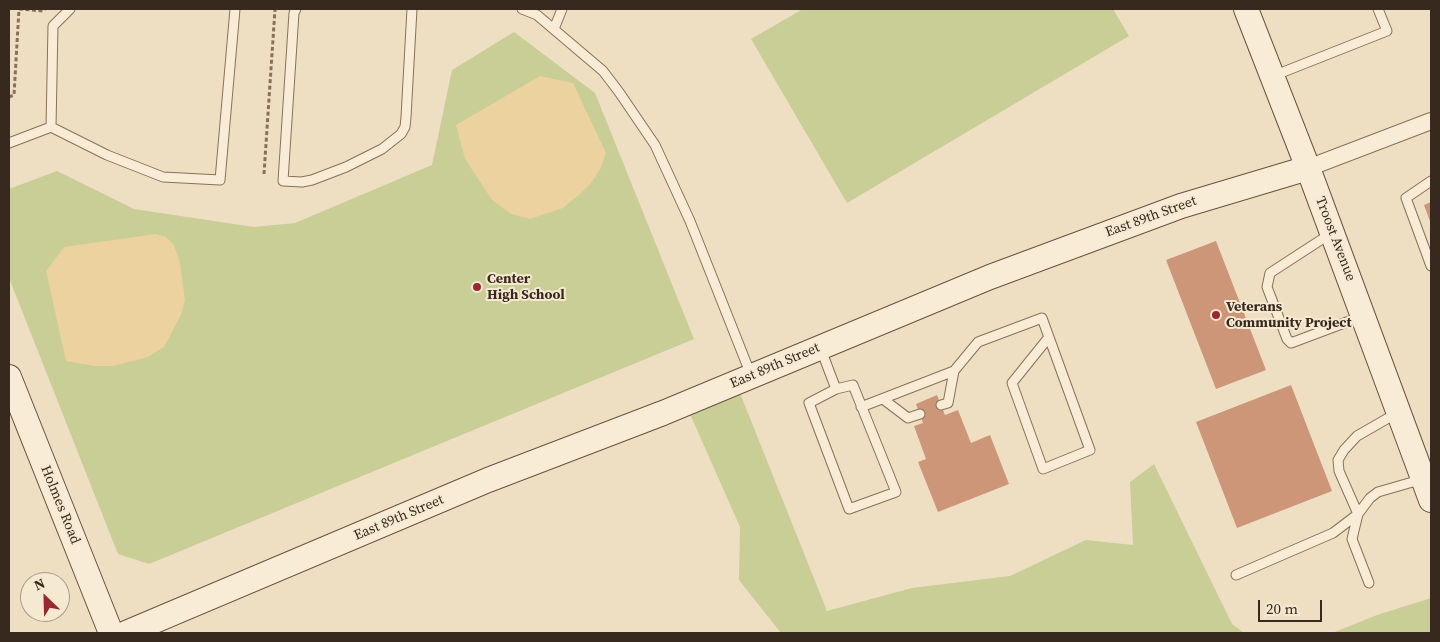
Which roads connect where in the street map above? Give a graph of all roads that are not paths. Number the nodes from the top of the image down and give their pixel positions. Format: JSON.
{"nodes":[{"id":1,"x":70,"y":9,"type":"edge"},
{"id":2,"x":235,"y":9,"type":"edge"},
{"id":3,"x":296,"y":9,"type":"edge"},
{"id":4,"x":412,"y":9,"type":"edge"},
{"id":5,"x":522,"y":9,"type":"edge"},
{"id":6,"x":562,"y":9,"type":"edge"},
{"id":7,"x":1248,"y":9,"type":"edge"},
{"id":8,"x":1378,"y":9,"type":"edge"},
{"id":9,"x":554,"y":30,"type":"junction"},
{"id":10,"x":1273,"y":76,"type":"junction"},
{"id":11,"x":1431,"y":120,"type":"edge"},
{"id":12,"x":51,"y":127,"type":"junction"},
{"id":13,"x":9,"y":144,"type":"edge"},
{"id":14,"x":1308,"y":168,"type":"junction"},
{"id":15,"x":1431,"y":181,"type":"edge"},
{"id":16,"x":1332,"y":232,"type":"junction"},
{"id":17,"x":1431,"y":266,"type":"edge"},
{"id":18,"x":1364,"y":316,"type":"junction"},
{"id":19,"x":1049,"y":337,"type":"junction"},
{"id":20,"x":820,"y":347,"type":"junction"},
{"id":21,"x":954,"y":371,"type":"junction"},
{"id":22,"x":751,"y":376,"type":"junction"},
{"id":23,"x":9,"y":377,"type":"edge"},
{"id":24,"x":836,"y":389,"type":"junction"},
{"id":25,"x":883,"y":399,"type":"junction"},
{"id":26,"x":941,"y":405,"type":"dead end"},
{"id":27,"x":862,"y":407,"type":"junction"},
{"id":28,"x":1398,"y":413,"type":"junction"},
{"id":29,"x":920,"y":414,"type":"dead end"},
{"id":30,"x":1428,"y":489,"type":"edge"},
{"id":31,"x":1358,"y":514,"type":"junction"},
{"id":32,"x":1236,"y":575,"type":"dead end"},
{"id":33,"x":1368,"y":583,"type":"dead end"},
{"id":34,"x":111,"y":633,"type":"edge"},
{"id":35,"x":126,"y":633,"type":"edge"}],
"edges":[{"from":1,"to":12,"type":"lane"},
{"from":2,"to":12,"type":"lane"},
{"from":3,"to":4,"type":"lane"},
{"from":5,"to":9,"type":"lane"},
{"from":6,"to":9,"type":"lane"},
{"from":7,"to":10,"type":"street","name":"Troost Avenue"},
{"from":8,"to":10,"type":"lane"},
{"from":9,"to":22,"type":"lane"},
{"from":10,"to":14,"type":"street","name":"Troost Avenue"},
{"from":11,"to":14,"type":"street","name":"East 89th Street"},
{"from":12,"to":13,"type":"lane"},
{"from":14,"to":16,"type":"street","name":"Troost Avenue"},
{"from":14,"to":20,"type":"street","name":"East 89th Street"},
{"from":15,"to":17,"type":"lane"},
{"from":16,"to":18,"type":"street","name":"Troost Avenue"},
{"from":16,"to":18,"type":"lane"},
{"from":18,"to":28,"type":"street","name":"Troost Avenue"},
{"from":19,"to":19,"type":"lane"},
{"from":19,"to":21,"type":"lane"},
{"from":20,"to":22,"type":"street","name":"East 89th Street"},
{"from":20,"to":24,"type":"lane"},
{"from":21,"to":25,"type":"lane"},
{"from":21,"to":26,"type":"lane"},
{"from":22,"to":35,"type":"street","name":"East 89th Street"},
{"from":23,"to":34,"type":"street","name":"Holmes Road"},
{"from":24,"to":27,"type":"lane"},
{"from":24,"to":27,"type":"lane"},
{"from":25,"to":27,"type":"lane"},
{"from":25,"to":29,"type":"lane"},
{"from":28,"to":30,"type":"street","name":"Troost Avenue"},
{"from":28,"to":31,"type":"lane"},
{"from":30,"to":31,"type":"lane"},
{"from":31,"to":32,"type":"lane"},
{"from":31,"to":33,"type":"lane"}]}
